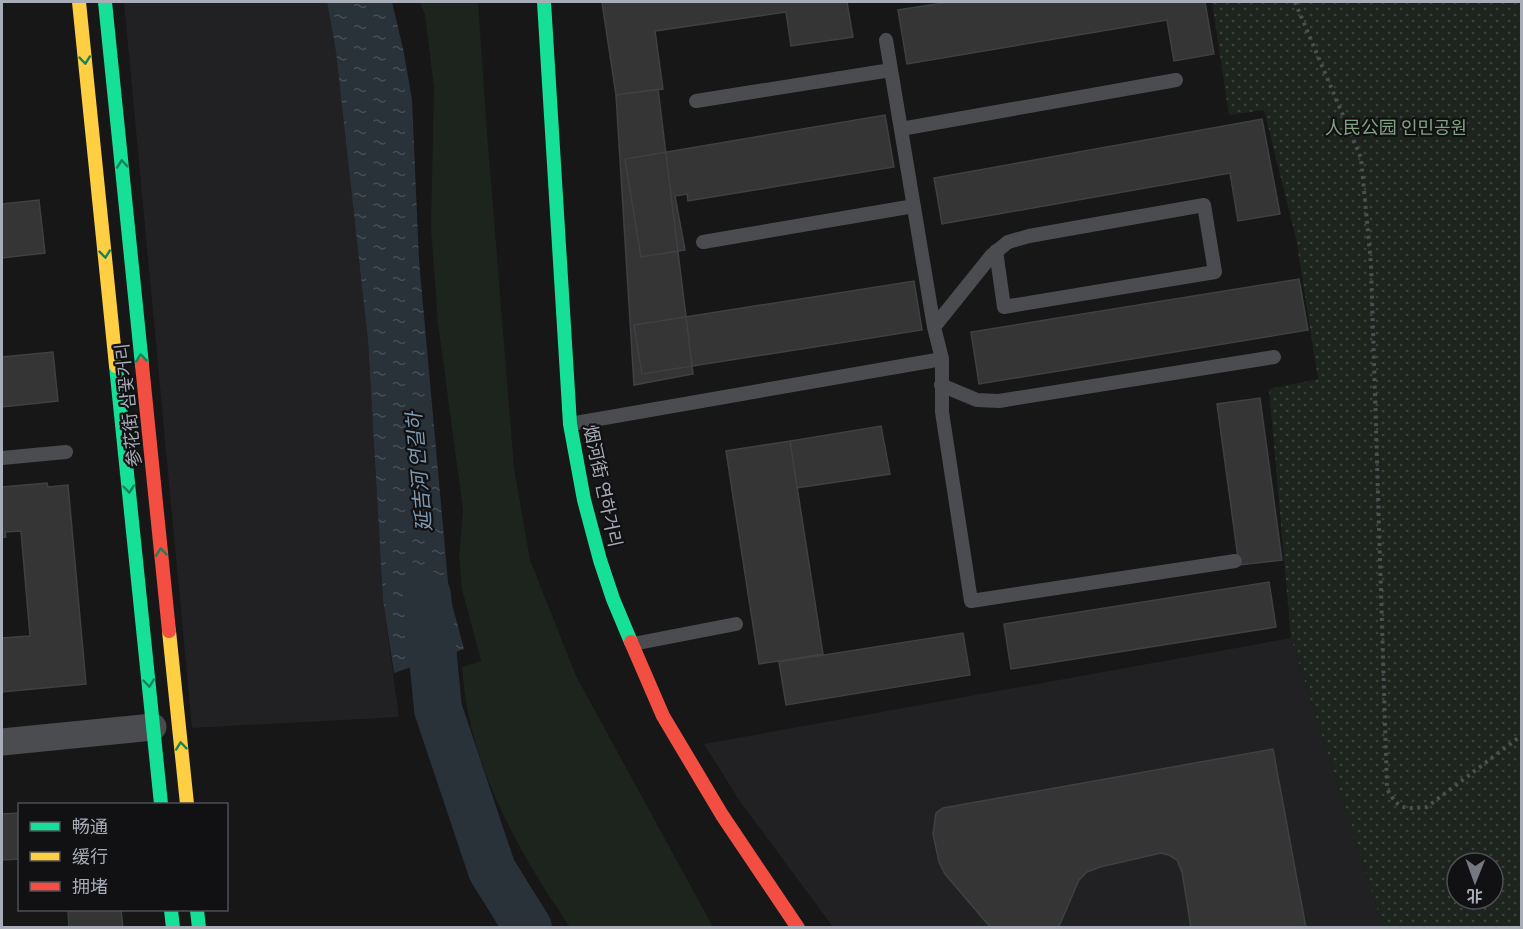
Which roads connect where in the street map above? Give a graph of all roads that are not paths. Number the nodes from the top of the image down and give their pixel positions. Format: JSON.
{"nodes":[{"id":1,"x":79,"y":2,"type":"edge"},
{"id":2,"x":105,"y":2,"type":"edge"},
{"id":3,"x":544,"y":2,"type":"edge"},
{"id":4,"x":886,"y":40,"type":"dead end"},
{"id":5,"x":891,"y":70,"type":"junction"},
{"id":6,"x":1176,"y":80,"type":"dead end"},
{"id":7,"x":696,"y":102,"type":"dead end"},
{"id":8,"x":901,"y":129,"type":"junction"},
{"id":9,"x":914,"y":206,"type":"junction"},
{"id":10,"x":704,"y":242,"type":"dead end"},
{"id":11,"x":996,"y":251,"type":"junction"},
{"id":12,"x":934,"y":327,"type":"junction"},
{"id":13,"x":1275,"y":357,"type":"dead end"},
{"id":14,"x":942,"y":359,"type":"junction"},
{"id":15,"x":941,"y":385,"type":"junction"},
{"id":16,"x":570,"y":424,"type":"junction"},
{"id":17,"x":66,"y":452,"type":"dead end"},
{"id":18,"x":2,"y":458,"type":"edge"},
{"id":19,"x":1235,"y":561,"type":"dead end"},
{"id":20,"x":736,"y":624,"type":"dead end"},
{"id":21,"x":631,"y":644,"type":"junction"},
{"id":22,"x":153,"y":727,"type":"junction"},
{"id":23,"x":2,"y":742,"type":"edge"},
{"id":24,"x":161,"y":803,"type":"edge"},
{"id":25,"x":187,"y":803,"type":"edge"},
{"id":26,"x":171,"y":911,"type":"edge"},
{"id":27,"x":197,"y":911,"type":"edge"},
{"id":28,"x":173,"y":927,"type":"edge"},
{"id":29,"x":199,"y":927,"type":"edge"},
{"id":30,"x":798,"y":927,"type":"edge"}],
"edges":[{"from":1,"to":22,"type":"main road","name":"参花街 삼꽃거리","one_way":true},
{"from":25,"to":2,"type":"main road","name":"参花街 삼꽃거리","one_way":true},
{"from":3,"to":16,"type":"main road","name":"烟河街 연하거리"},
{"from":4,"to":5,"type":"lane"},
{"from":5,"to":7,"type":"lane"},
{"from":5,"to":8,"type":"lane"},
{"from":6,"to":8,"type":"lane"},
{"from":8,"to":9,"type":"lane"},
{"from":9,"to":10,"type":"lane"},
{"from":9,"to":12,"type":"lane"},
{"from":11,"to":11,"type":"lane"},
{"from":11,"to":12,"type":"lane"},
{"from":12,"to":14,"type":"lane"},
{"from":13,"to":15,"type":"lane"},
{"from":14,"to":15,"type":"lane"},
{"from":14,"to":16,"type":"lane"},
{"from":15,"to":19,"type":"lane"},
{"from":16,"to":21,"type":"main road","name":"烟河街 연하거리"},
{"from":17,"to":18,"type":"lane"},
{"from":20,"to":21,"type":"lane"},
{"from":21,"to":30,"type":"main road","name":"烟河街 연하거리"},
{"from":22,"to":23,"type":"street"},
{"from":22,"to":24,"type":"main road","name":"参花街 삼꽃거리"},
{"from":26,"to":28,"type":"main road"},
{"from":27,"to":29,"type":"main road"}]}
